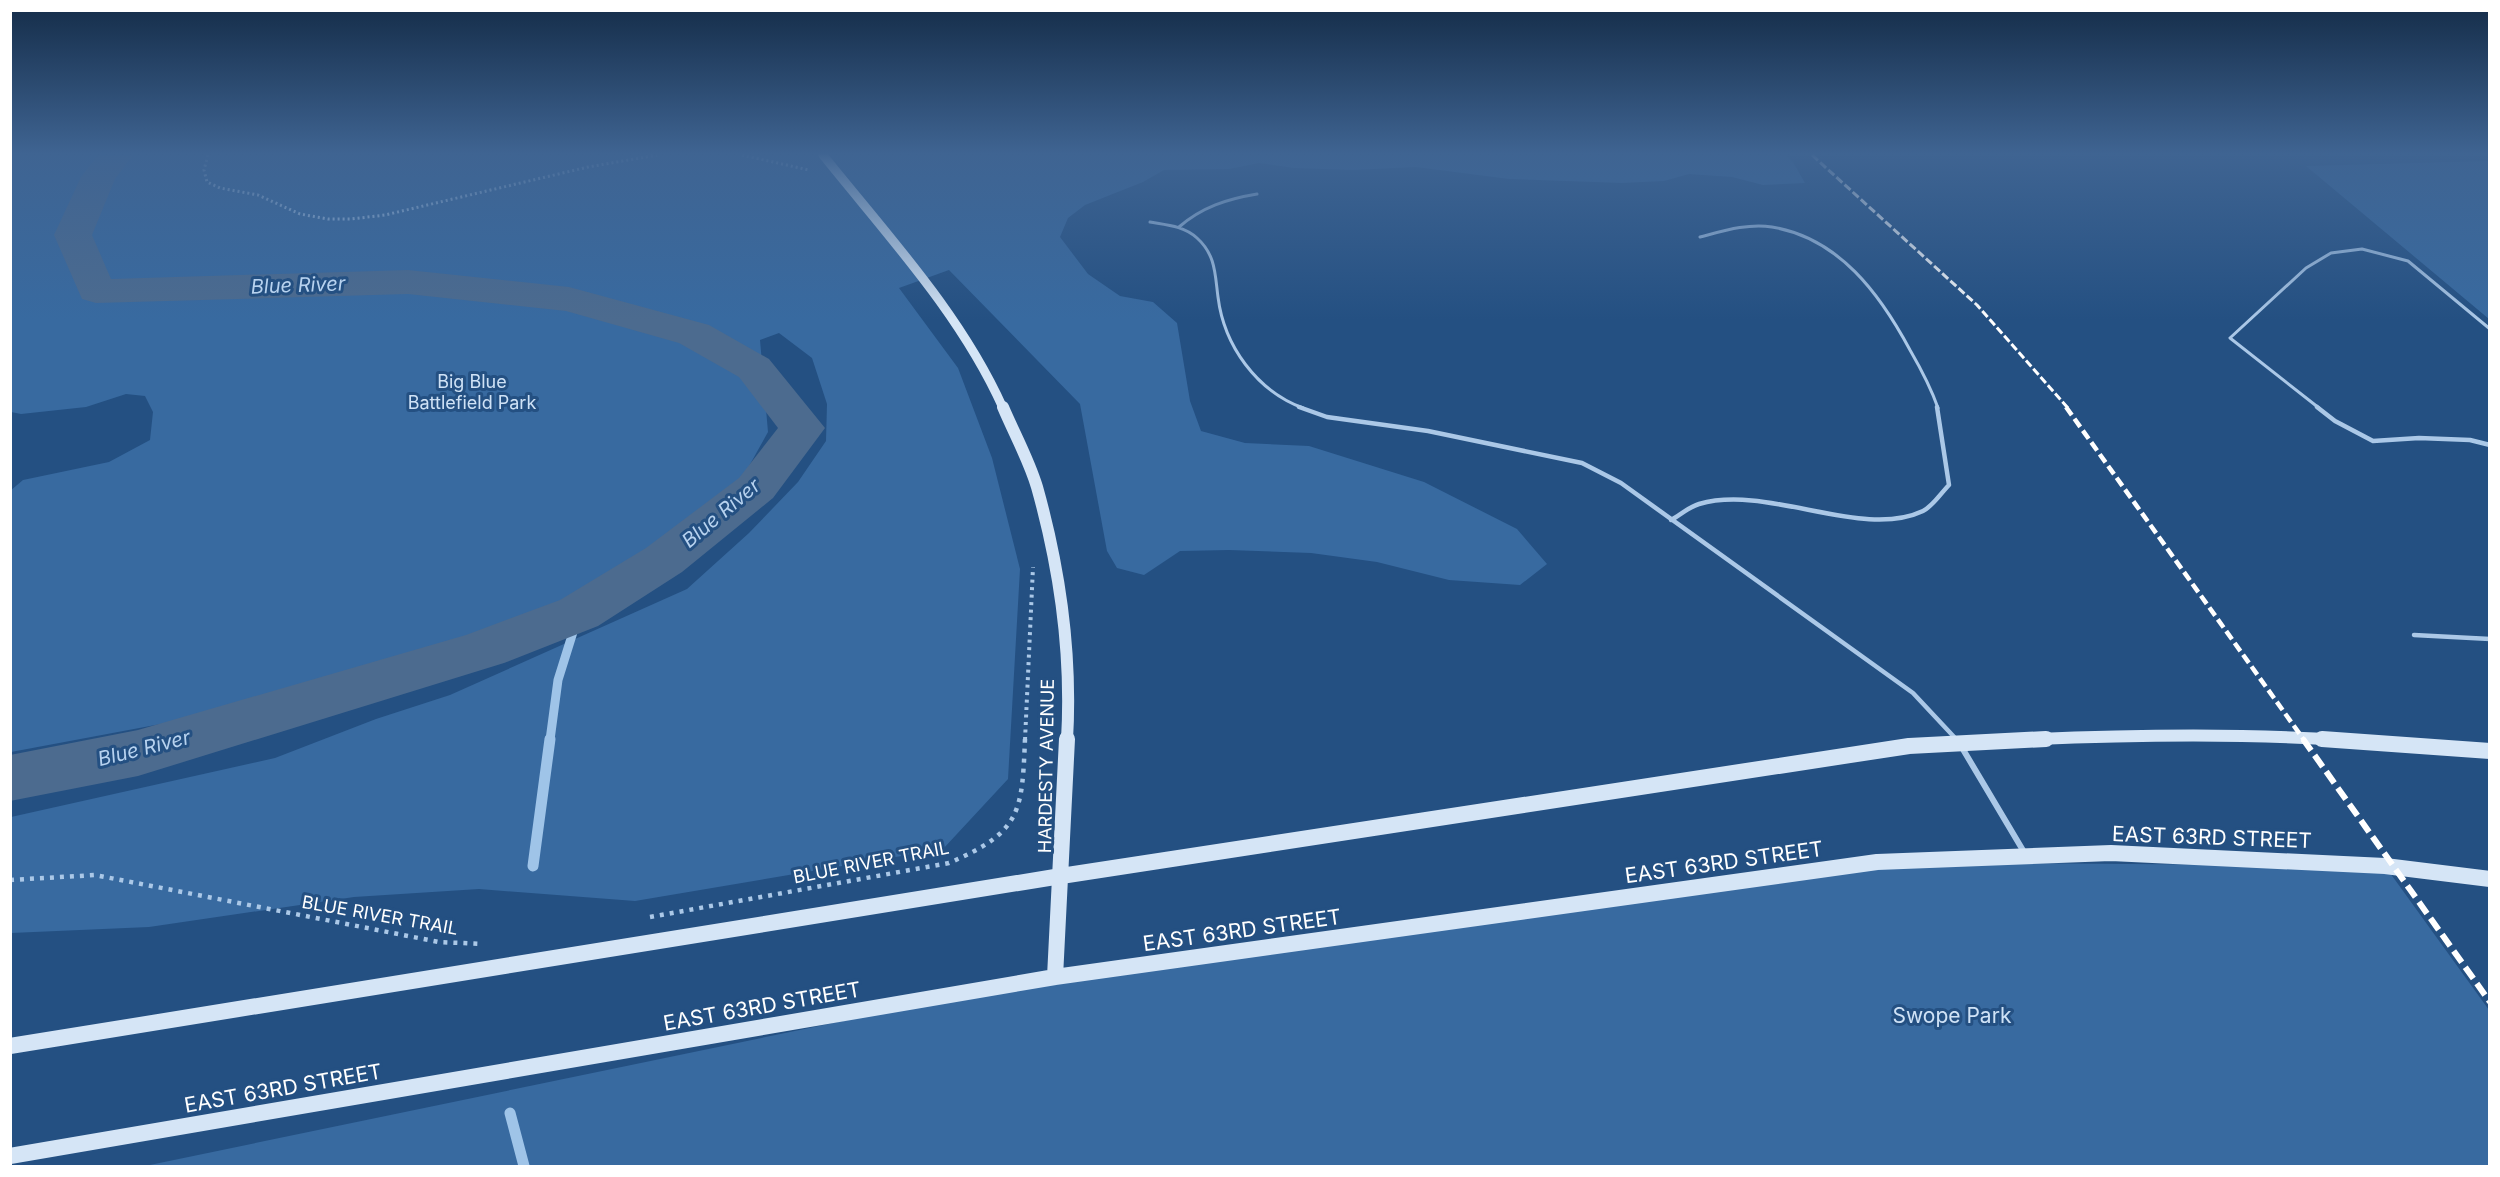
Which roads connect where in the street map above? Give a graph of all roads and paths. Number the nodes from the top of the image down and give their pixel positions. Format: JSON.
{"nodes":[{"id":1,"x":291,"y":210,"type":"edge"},
{"id":2,"x":406,"y":210,"type":"edge"},
{"id":3,"x":867,"y":210,"type":"edge"},
{"id":4,"x":1199,"y":210,"type":"edge"},
{"id":5,"x":1150,"y":222,"type":"dead end"},
{"id":6,"x":1179,"y":227,"type":"junction"},
{"id":7,"x":1700,"y":237,"type":"dead end"},
{"id":8,"x":2490,"y":329,"type":"edge"},
{"id":9,"x":2490,"y":445,"type":"edge"},
{"id":10,"x":1671,"y":520,"type":"junction"},
{"id":11,"x":1033,"y":564,"type":"dead end"},
{"id":12,"x":2414,"y":635,"type":"dead end"},
{"id":13,"x":2490,"y":639,"type":"edge"},
{"id":14,"x":1959,"y":744,"type":"junction"},
{"id":15,"x":2490,"y":751,"type":"edge"},
{"id":16,"x":2027,"y":856,"type":"junction"},
{"id":17,"x":1061,"y":876,"type":"junction"},
{"id":18,"x":2490,"y":879,"type":"edge"},
{"id":19,"x":10,"y":880,"type":"edge"},
{"id":20,"x":646,"y":918,"type":"dead end"},
{"id":21,"x":494,"y":945,"type":"dead end"},
{"id":22,"x":1055,"y":977,"type":"junction"},
{"id":23,"x":10,"y":1046,"type":"edge"},
{"id":24,"x":10,"y":1156,"type":"edge"}],
"edges":[{"from":1,"to":2,"type":"path"},
{"from":3,"to":17,"type":"main road","name":"HARDESTY AVENUE"},
{"from":4,"to":6,"type":"lane"},
{"from":5,"to":6,"type":"lane"},
{"from":6,"to":10,"type":"lane"},
{"from":7,"to":10,"type":"lane"},
{"from":8,"to":9,"type":"lane"},
{"from":10,"to":14,"type":"lane"},
{"from":11,"to":20,"type":"path","name":"BLUE RIVER TRAIL"},
{"from":12,"to":13,"type":"lane"},
{"from":14,"to":15,"type":"main road"},
{"from":14,"to":16,"type":"lane"},
{"from":14,"to":17,"type":"main road"},
{"from":16,"to":18,"type":"main road","name":"EAST 63RD STREET"},
{"from":16,"to":22,"type":"main road","name":"EAST 63RD STREET"},
{"from":17,"to":22,"type":"main road","name":"HARDESTY AVENUE"},
{"from":17,"to":23,"type":"main road"},
{"from":19,"to":21,"type":"path","name":"BLUE RIVER TRAIL"},
{"from":22,"to":24,"type":"main road","name":"EAST 63RD STREET"}]}
